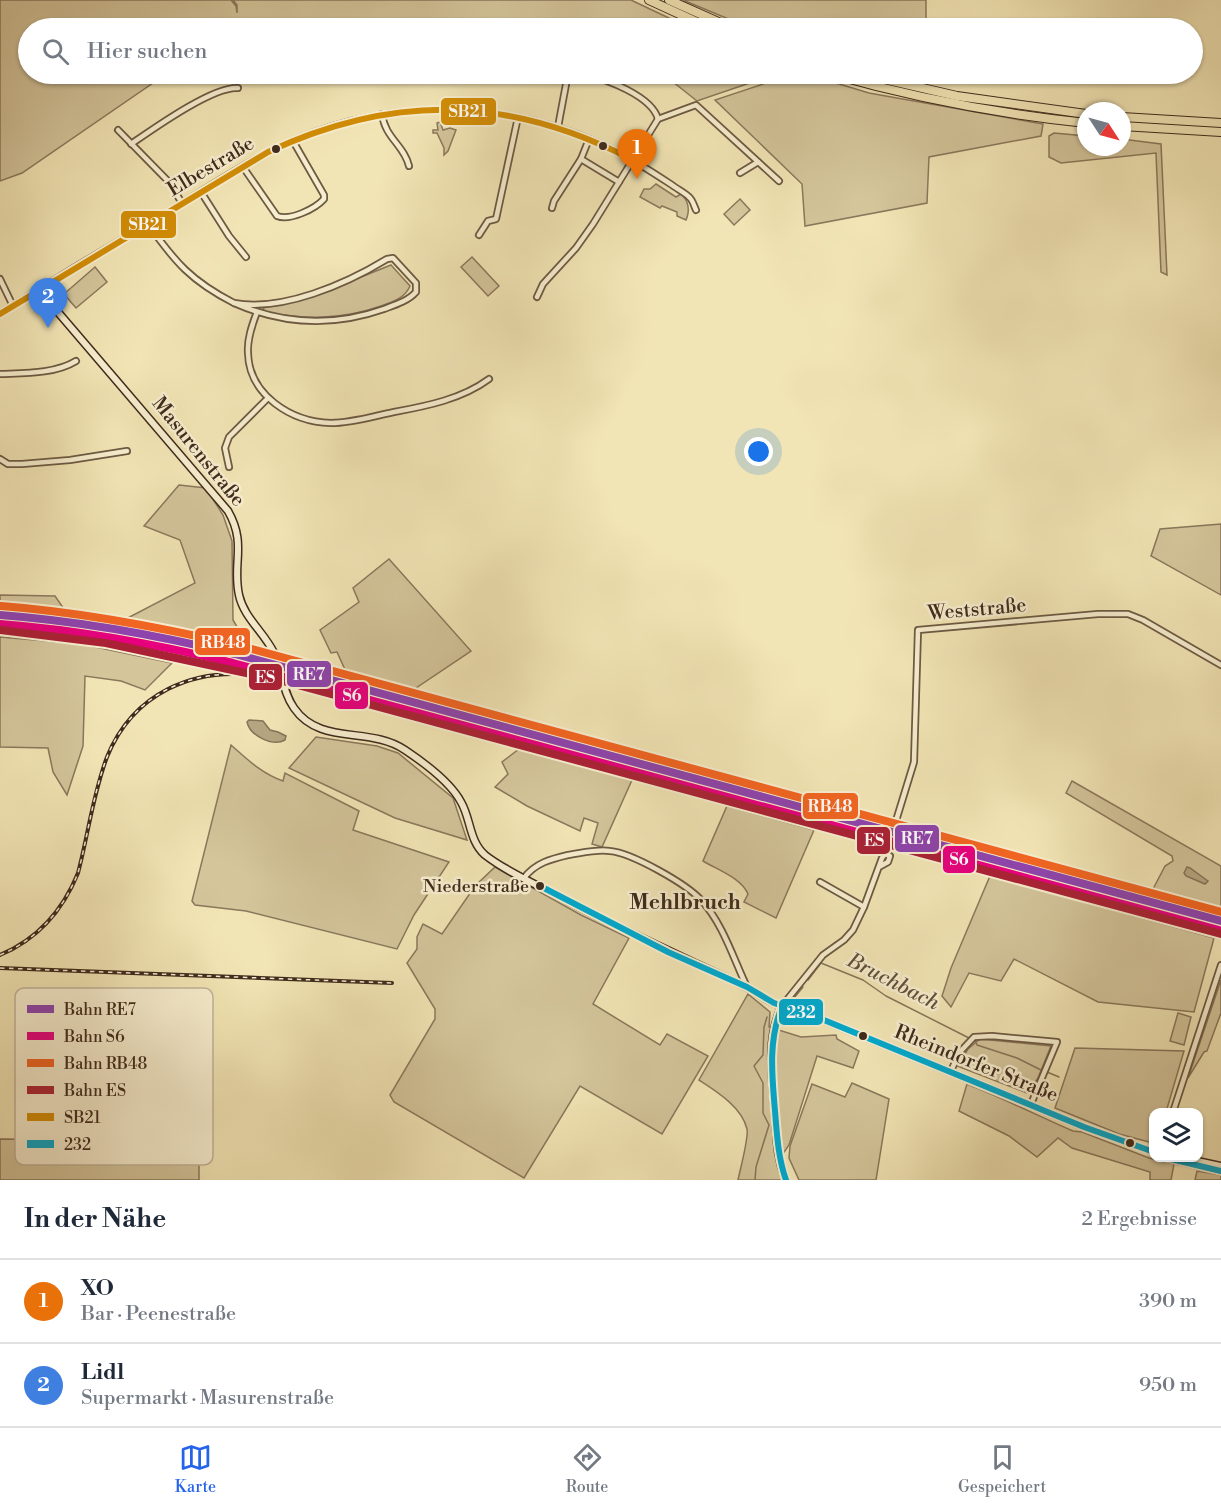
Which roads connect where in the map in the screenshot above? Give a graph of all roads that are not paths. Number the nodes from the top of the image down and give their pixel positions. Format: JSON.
{"nodes":[{"id":1,"x":650,"y":0,"type":"edge"},
{"id":2,"x":669,"y":0,"type":"edge"},
{"id":3,"x":689,"y":18,"type":"edge"},
{"id":4,"x":710,"y":18,"type":"edge"},
{"id":5,"x":566,"y":84,"type":"edge"},
{"id":6,"x":615,"y":84,"type":"edge"},
{"id":7,"x":870,"y":84,"type":"edge"},
{"id":8,"x":905,"y":84,"type":"edge"},
{"id":9,"x":238,"y":88,"type":"dead end"},
{"id":10,"x":1077,"y":113,"type":"edge"},
{"id":11,"x":382,"y":114,"type":"junction"},
{"id":12,"x":518,"y":117,"type":"junction"},
{"id":13,"x":1131,"y":118,"type":"edge"},
{"id":14,"x":658,"y":119,"type":"junction"},
{"id":15,"x":1077,"y":122,"type":"edge"},
{"id":16,"x":1221,"y":123,"type":"edge"},
{"id":17,"x":558,"y":127,"type":"junction"},
{"id":18,"x":1131,"y":127,"type":"edge"},
{"id":19,"x":118,"y":130,"type":"dead end"},
{"id":20,"x":1221,"y":132,"type":"edge"},
{"id":21,"x":589,"y":138,"type":"junction"},
{"id":22,"x":293,"y":141,"type":"junction"},
{"id":23,"x":131,"y":144,"type":"junction"},
{"id":24,"x":581,"y":159,"type":"junction"},
{"id":25,"x":633,"y":160,"type":"junction"},
{"id":26,"x":758,"y":162,"type":"junction"},
{"id":27,"x":409,"y":166,"type":"dead end"},
{"id":28,"x":243,"y":167,"type":"junction"},
{"id":29,"x":740,"y":173,"type":"dead end"},
{"id":30,"x":779,"y":181,"type":"dead end"},
{"id":31,"x":619,"y":182,"type":"junction"},
{"id":32,"x":201,"y":192,"type":"junction"},
{"id":33,"x":182,"y":203,"type":"junction"},
{"id":34,"x":552,"y":208,"type":"dead end"},
{"id":35,"x":696,"y":210,"type":"dead end"},
{"id":36,"x":148,"y":224,"type":"junction"},
{"id":37,"x":479,"y":235,"type":"dead end"},
{"id":38,"x":246,"y":257,"type":"dead end"},
{"id":39,"x":0,"y":279,"type":"edge"},
{"id":40,"x":39,"y":290,"type":"junction"},
{"id":41,"x":537,"y":297,"type":"dead end"},
{"id":42,"x":234,"y":303,"type":"junction"},
{"id":43,"x":258,"y":304,"type":"junction"},
{"id":44,"x":13,"y":306,"type":"junction"},
{"id":45,"x":257,"y":313,"type":"junction"},
{"id":46,"x":0,"y":314,"type":"edge"},
{"id":47,"x":76,"y":361,"type":"dead end"},
{"id":48,"x":0,"y":374,"type":"edge"},
{"id":49,"x":489,"y":379,"type":"dead end"},
{"id":50,"x":268,"y":398,"type":"junction"},
{"id":51,"x":127,"y":451,"type":"dead end"},
{"id":52,"x":0,"y":459,"type":"edge"},
{"id":53,"x":229,"y":467,"type":"dead end"},
{"id":54,"x":1221,"y":665,"type":"edge"},
{"id":55,"x":462,"y":802,"type":"joint"},
{"id":56,"x":895,"y":824,"type":"dead end"},
{"id":57,"x":879,"y":867,"type":"dead end"},
{"id":58,"x":524,"y":878,"type":"junction"},
{"id":59,"x":820,"y":882,"type":"dead end"},
{"id":60,"x":864,"y":907,"type":"junction"},
{"id":61,"x":1221,"y":965,"type":"edge"},
{"id":62,"x":747,"y":987,"type":"junction"},
{"id":63,"x":782,"y":1006,"type":"junction"},
{"id":64,"x":951,"y":1071,"type":"junction"},
{"id":65,"x":1031,"y":1104,"type":"junction"},
{"id":66,"x":1175,"y":1108,"type":"edge"},
{"id":67,"x":1149,"y":1150,"type":"edge"},
{"id":68,"x":1187,"y":1162,"type":"edge"},
{"id":69,"x":1197,"y":1162,"type":"edge"},
{"id":70,"x":1221,"y":1169,"type":"edge"},
{"id":71,"x":786,"y":1180,"type":"edge"}],
"edges":[{"from":1,"to":3,"type":"highway"},
{"from":2,"to":4,"type":"highway"},
{"from":5,"to":17,"type":"street"},
{"from":6,"to":14,"type":"street"},
{"from":7,"to":15,"type":"highway"},
{"from":8,"to":10,"type":"highway"},
{"from":9,"to":23,"type":"street"},
{"from":11,"to":12,"type":"street","name":"Elbestraße"},
{"from":11,"to":22,"type":"street","name":"Elbestraße"},
{"from":11,"to":27,"type":"street"},
{"from":12,"to":17,"type":"street","name":"Elbestraße"},
{"from":12,"to":37,"type":"street"},
{"from":13,"to":16,"type":"highway"},
{"from":14,"to":25,"type":"street"},
{"from":14,"to":26,"type":"street"},
{"from":17,"to":21,"type":"street","name":"Elbestraße"},
{"from":18,"to":20,"type":"highway"},
{"from":19,"to":23,"type":"street"},
{"from":21,"to":24,"type":"street"},
{"from":21,"to":25,"type":"street","name":"Elbestraße"},
{"from":22,"to":28,"type":"street","name":"Elbestraße"},
{"from":22,"to":28,"type":"street"},
{"from":23,"to":33,"type":"street"},
{"from":24,"to":31,"type":"street"},
{"from":24,"to":34,"type":"street"},
{"from":25,"to":31,"type":"street"},
{"from":25,"to":35,"type":"street","name":"Elbestraße"},
{"from":26,"to":29,"type":"street"},
{"from":26,"to":30,"type":"street"},
{"from":28,"to":32,"type":"street","name":"Elbestraße"},
{"from":31,"to":41,"type":"street"},
{"from":32,"to":33,"type":"street","name":"Elbestraße"},
{"from":32,"to":38,"type":"street"},
{"from":33,"to":36,"type":"street","name":"Elbestraße"},
{"from":36,"to":40,"type":"street","name":"Elbestraße"},
{"from":36,"to":42,"type":"street"},
{"from":39,"to":44,"type":"street"},
{"from":40,"to":44,"type":"main road","name":"Elbestraße"},
{"from":40,"to":55,"type":"main road","name":"Masurenstraße"},
{"from":42,"to":43,"type":"street"},
{"from":42,"to":45,"type":"street"},
{"from":43,"to":45,"type":"street"},
{"from":43,"to":45,"type":"street"},
{"from":44,"to":46,"type":"main road","name":"Elbestraße"},
{"from":45,"to":50,"type":"street"},
{"from":47,"to":48,"type":"street"},
{"from":49,"to":50,"type":"street"},
{"from":50,"to":53,"type":"street"},
{"from":51,"to":52,"type":"street"},
{"from":54,"to":56,"type":"street","name":"Weststraße"},
{"from":55,"to":58,"type":"main road","name":"Rheindorfer Straße"},
{"from":57,"to":60,"type":"street"},
{"from":58,"to":62,"type":"main road","name":"Rheindorfer Straße"},
{"from":58,"to":62,"type":"street"},
{"from":59,"to":60,"type":"street"},
{"from":60,"to":63,"type":"street"},
{"from":61,"to":66,"type":"street"},
{"from":62,"to":63,"type":"main road","name":"Rheindorfer Straße"},
{"from":63,"to":64,"type":"main road","name":"Rheindorfer Straße"},
{"from":63,"to":71,"type":"main road"},
{"from":64,"to":65,"type":"main road","name":"Rheindorfer Straße"},
{"from":64,"to":65,"type":"street"},
{"from":65,"to":67,"type":"main road","name":"Rheindorfer Straße"},
{"from":68,"to":70,"type":"main road"},
{"from":69,"to":70,"type":"main road"}]}
